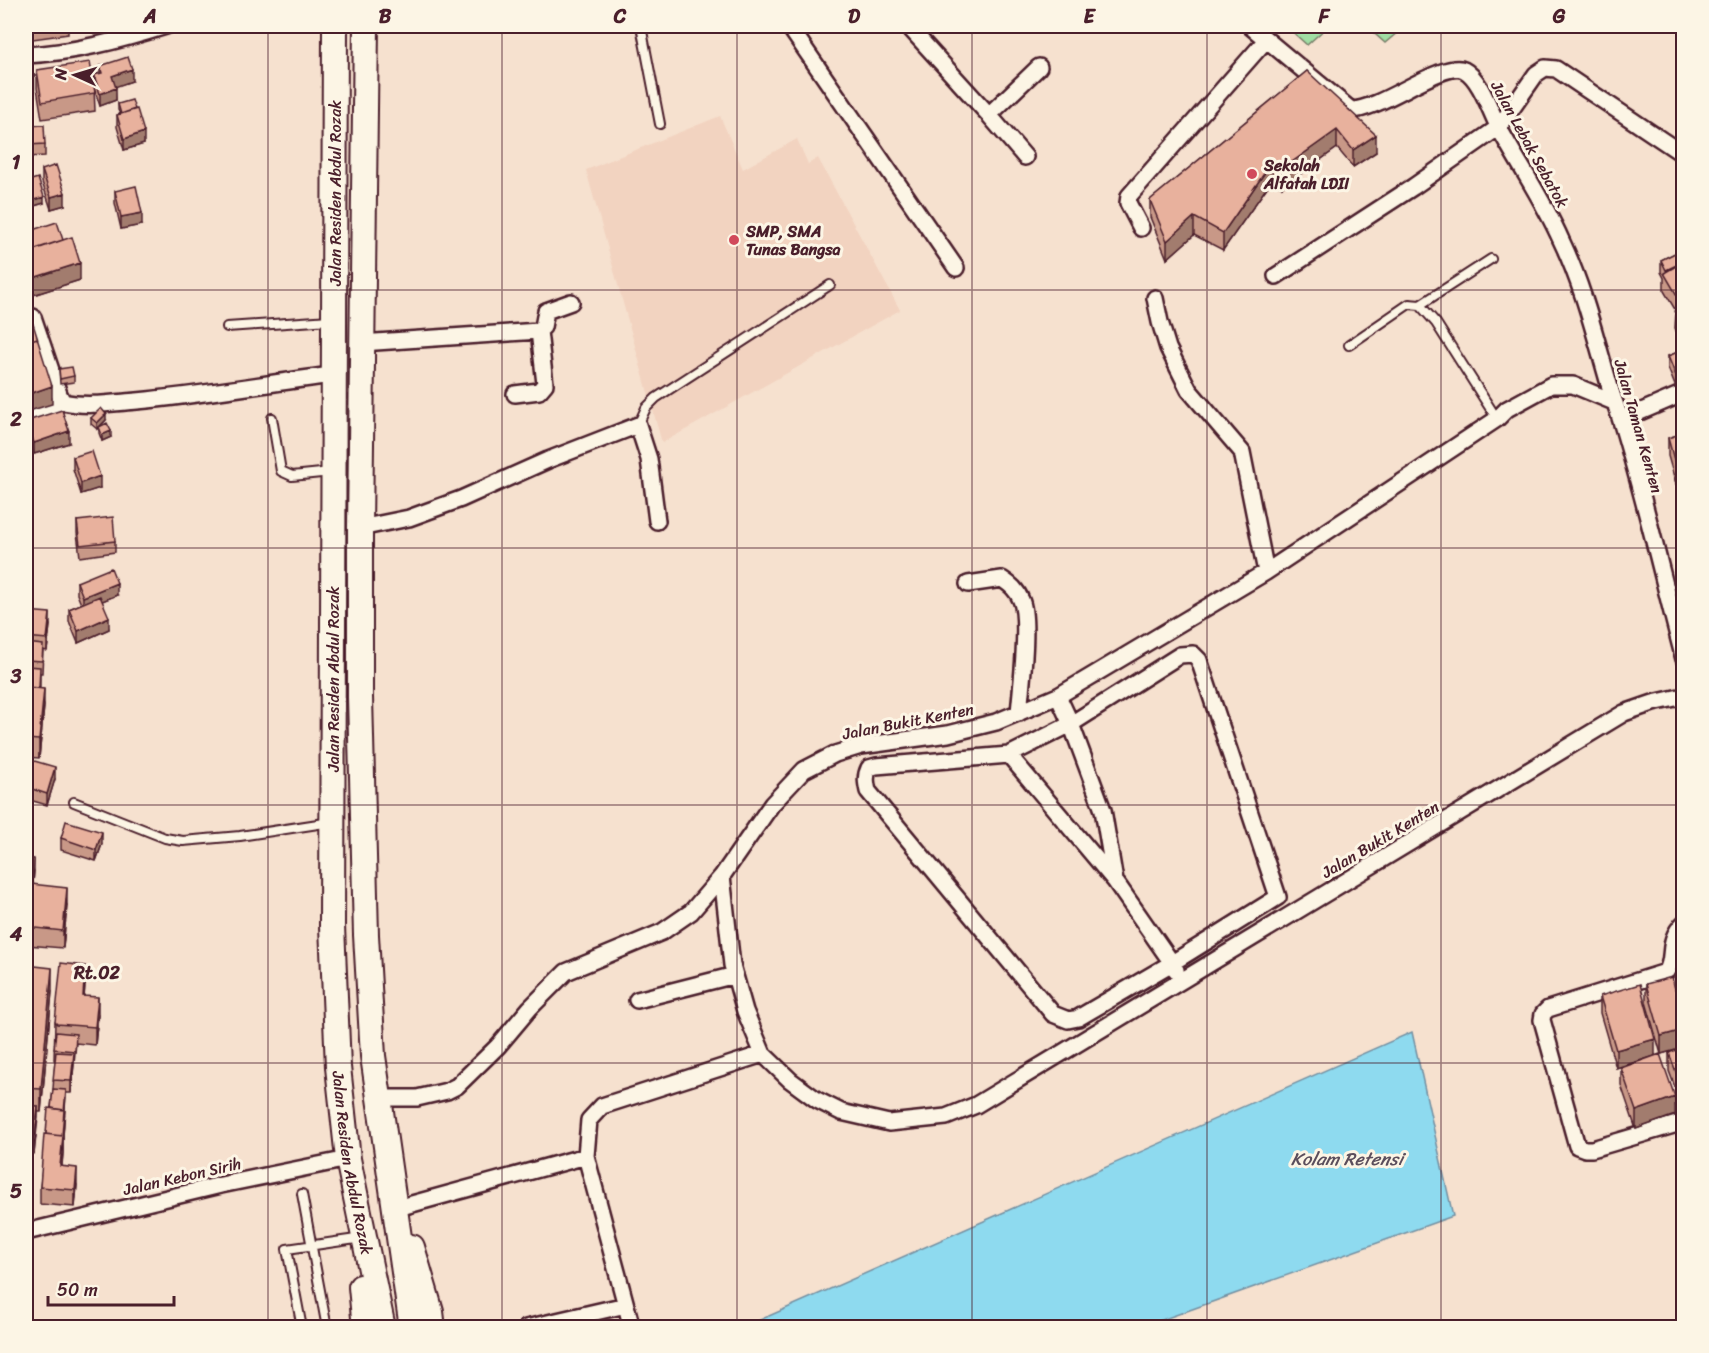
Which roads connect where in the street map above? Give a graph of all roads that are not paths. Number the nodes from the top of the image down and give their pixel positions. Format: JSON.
{"nodes":[{"id":1,"x":166,"y":26,"type":"edge"},
{"id":2,"x":335,"y":26,"type":"edge"},
{"id":3,"x":366,"y":26,"type":"edge"},
{"id":4,"x":641,"y":26,"type":"edge"},
{"id":5,"x":789,"y":26,"type":"edge"},
{"id":6,"x":1250,"y":26,"type":"edge"},
{"id":7,"x":917,"y":29,"type":"edge"},
{"id":8,"x":126,"y":32,"type":"edge"},
{"id":9,"x":1266,"y":40,"type":"junction"},
{"id":10,"x":26,"y":55,"type":"edge"},
{"id":11,"x":1039,"y":67,"type":"dead end"},
{"id":12,"x":989,"y":115,"type":"junction"},
{"id":13,"x":660,"y":124,"type":"dead end"},
{"id":14,"x":1499,"y":127,"type":"junction"},
{"id":15,"x":1683,"y":155,"type":"edge"},
{"id":16,"x":1025,"y":157,"type":"dead end"},
{"id":17,"x":1141,"y":228,"type":"dead end"},
{"id":18,"x":1561,"y":239,"type":"joint"},
{"id":19,"x":1491,"y":259,"type":"dead end"},
{"id":20,"x":956,"y":268,"type":"dead end"},
{"id":21,"x":1276,"y":276,"type":"dead end"},
{"id":22,"x":830,"y":285,"type":"dead end"},
{"id":23,"x":1155,"y":298,"type":"dead end"},
{"id":24,"x":571,"y":302,"type":"dead end"},
{"id":25,"x":1420,"y":305,"type":"junction"},
{"id":26,"x":33,"y":317,"type":"dead end"},
{"id":27,"x":335,"y":320,"type":"junction"},
{"id":28,"x":227,"y":327,"type":"dead end"},
{"id":29,"x":539,"y":332,"type":"junction"},
{"id":30,"x":361,"y":343,"type":"junction"},
{"id":31,"x":1349,"y":345,"type":"dead end"},
{"id":32,"x":333,"y":375,"type":"junction"},
{"id":33,"x":1683,"y":393,"type":"edge"},
{"id":34,"x":515,"y":394,"type":"dead end"},
{"id":35,"x":63,"y":402,"type":"junction"},
{"id":36,"x":1614,"y":402,"type":"junction"},
{"id":37,"x":26,"y":417,"type":"edge"},
{"id":38,"x":272,"y":418,"type":"dead end"},
{"id":39,"x":1497,"y":419,"type":"junction"},
{"id":40,"x":1621,"y":420,"type":"junction"},
{"id":41,"x":638,"y":425,"type":"junction"},
{"id":42,"x":333,"y":472,"type":"junction"},
{"id":43,"x":657,"y":521,"type":"dead end"},
{"id":44,"x":360,"y":528,"type":"junction"},
{"id":45,"x":1266,"y":572,"type":"junction"},
{"id":46,"x":968,"y":584,"type":"dead end"},
{"id":47,"x":1683,"y":659,"type":"edge"},
{"id":48,"x":1058,"y":696,"type":"junction"},
{"id":49,"x":1683,"y":696,"type":"edge"},
{"id":50,"x":1019,"y":713,"type":"junction"},
{"id":51,"x":1071,"y":724,"type":"junction"},
{"id":52,"x":1009,"y":755,"type":"junction"},
{"id":53,"x":74,"y":802,"type":"dead end"},
{"id":54,"x":332,"y":822,"type":"junction"},
{"id":55,"x":722,"y":876,"type":"junction"},
{"id":56,"x":1115,"y":881,"type":"junction"},
{"id":57,"x":1683,"y":923,"type":"edge"},
{"id":58,"x":1172,"y":963,"type":"junction"},
{"id":59,"x":735,"y":975,"type":"junction"},
{"id":60,"x":1182,"y":980,"type":"junction"},
{"id":61,"x":637,"y":1000,"type":"dead end"},
{"id":62,"x":763,"y":1054,"type":"junction"},
{"id":63,"x":379,"y":1098,"type":"junction"},
{"id":64,"x":1683,"y":1122,"type":"edge"},
{"id":65,"x":586,"y":1156,"type":"junction"},
{"id":66,"x":348,"y":1159,"type":"junction"},
{"id":67,"x":389,"y":1167,"type":"junction"},
{"id":68,"x":352,"y":1183,"type":"junction"},
{"id":69,"x":302,"y":1194,"type":"dead end"},
{"id":70,"x":401,"y":1208,"type":"junction"},
{"id":71,"x":26,"y":1232,"type":"edge"},
{"id":72,"x":356,"y":1239,"type":"junction"},
{"id":73,"x":312,"y":1245,"type":"junction"},
{"id":74,"x":626,"y":1305,"type":"junction"},
{"id":75,"x":302,"y":1328,"type":"edge"},
{"id":76,"x":327,"y":1328,"type":"edge"},
{"id":77,"x":365,"y":1328,"type":"edge"},
{"id":78,"x":383,"y":1328,"type":"edge"},
{"id":79,"x":411,"y":1328,"type":"edge"},
{"id":80,"x":433,"y":1328,"type":"edge"},
{"id":81,"x":526,"y":1328,"type":"edge"},
{"id":82,"x":632,"y":1328,"type":"edge"}],
"edges":[{"from":1,"to":8,"type":"street"},
{"from":2,"to":27,"type":"highway","name":"Jalan Residen Abdul Rozak"},
{"from":3,"to":30,"type":"highway","name":"Jalan Residen Abdul Rozak"},
{"from":4,"to":13,"type":"lane"},
{"from":5,"to":20,"type":"street"},
{"from":6,"to":9,"type":"street","name":"Jalan Lebak Sebatok"},
{"from":7,"to":12,"type":"street"},
{"from":8,"to":10,"type":"street"},
{"from":9,"to":14,"type":"street","name":"Jalan Lebak Sebatok"},
{"from":9,"to":17,"type":"street"},
{"from":11,"to":12,"type":"street"},
{"from":12,"to":16,"type":"street"},
{"from":14,"to":15,"type":"street"},
{"from":14,"to":18,"type":"street","name":"Jalan Lebak Sebatok"},
{"from":14,"to":21,"type":"street"},
{"from":18,"to":36,"type":"street","name":"Jalan Taman Kenten"},
{"from":19,"to":25,"type":"lane"},
{"from":22,"to":41,"type":"lane"},
{"from":23,"to":45,"type":"street"},
{"from":24,"to":29,"type":"street"},
{"from":25,"to":31,"type":"lane"},
{"from":25,"to":39,"type":"lane"},
{"from":26,"to":35,"type":"street"},
{"from":27,"to":28,"type":"lane"},
{"from":27,"to":32,"type":"highway","name":"Jalan Residen Abdul Rozak"},
{"from":29,"to":30,"type":"street"},
{"from":29,"to":34,"type":"street"},
{"from":30,"to":44,"type":"highway","name":"Jalan Residen Abdul Rozak"},
{"from":32,"to":35,"type":"street"},
{"from":32,"to":42,"type":"highway","name":"Jalan Residen Abdul Rozak"},
{"from":33,"to":40,"type":"street"},
{"from":35,"to":37,"type":"street"},
{"from":36,"to":39,"type":"street","name":"Jalan Bukit Kenten"},
{"from":36,"to":40,"type":"street","name":"Jalan Taman Kenten"},
{"from":38,"to":42,"type":"lane"},
{"from":39,"to":45,"type":"street","name":"Jalan Bukit Kenten"},
{"from":40,"to":47,"type":"street","name":"Jalan Taman Kenten"},
{"from":41,"to":43,"type":"street"},
{"from":41,"to":44,"type":"street"},
{"from":42,"to":54,"type":"highway","name":"Jalan Residen Abdul Rozak"},
{"from":44,"to":63,"type":"highway","name":"Jalan Residen Abdul Rozak"},
{"from":45,"to":48,"type":"street","name":"Jalan Bukit Kenten"},
{"from":46,"to":50,"type":"street"},
{"from":48,"to":50,"type":"street","name":"Jalan Bukit Kenten"},
{"from":48,"to":51,"type":"street"},
{"from":49,"to":60,"type":"street","name":"Jalan Bukit Kenten"},
{"from":50,"to":55,"type":"street","name":"Jalan Bukit Kenten"},
{"from":51,"to":52,"type":"street"},
{"from":51,"to":56,"type":"street"},
{"from":51,"to":58,"type":"street"},
{"from":52,"to":56,"type":"street"},
{"from":52,"to":58,"type":"street"},
{"from":53,"to":54,"type":"lane"},
{"from":54,"to":66,"type":"highway","name":"Jalan Residen Abdul Rozak"},
{"from":55,"to":59,"type":"street","name":"Jalan Bukit Kenten"},
{"from":55,"to":63,"type":"street"},
{"from":56,"to":58,"type":"street"},
{"from":57,"to":64,"type":"street"},
{"from":58,"to":60,"type":"street"},
{"from":59,"to":61,"type":"street"},
{"from":59,"to":62,"type":"street","name":"Jalan Bukit Kenten"},
{"from":60,"to":62,"type":"street","name":"Jalan Bukit Kenten"},
{"from":62,"to":65,"type":"street"},
{"from":63,"to":67,"type":"highway","name":"Jalan Residen Abdul Rozak"},
{"from":65,"to":70,"type":"street"},
{"from":65,"to":74,"type":"street"},
{"from":66,"to":68,"type":"highway","name":"Jalan Residen Abdul Rozak"},
{"from":66,"to":71,"type":"street","name":"Jalan Kebon Sirih"},
{"from":67,"to":70,"type":"highway"},
{"from":67,"to":79,"type":"highway","name":"Jalan Residen Abdul Rozak"},
{"from":68,"to":72,"type":"highway"},
{"from":68,"to":78,"type":"highway","name":"Jalan Residen Abdul Rozak"},
{"from":69,"to":73,"type":"lane"},
{"from":70,"to":80,"type":"highway"},
{"from":72,"to":73,"type":"lane"},
{"from":72,"to":77,"type":"highway"},
{"from":73,"to":75,"type":"lane"},
{"from":73,"to":76,"type":"lane"},
{"from":74,"to":81,"type":"street"},
{"from":74,"to":82,"type":"street"}]}
